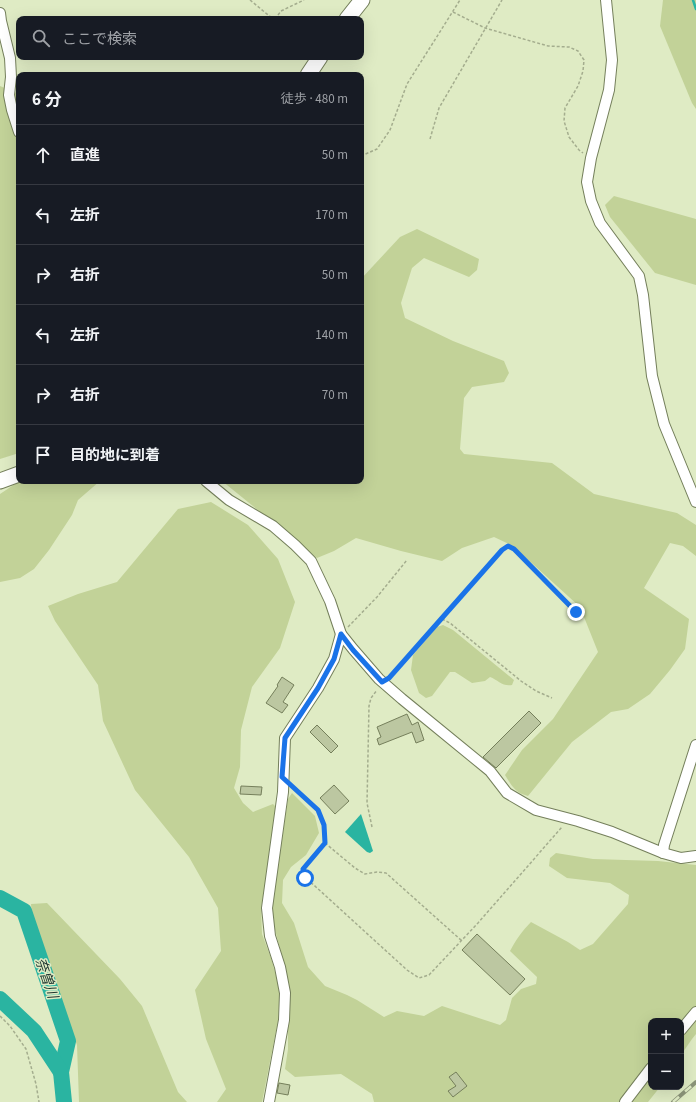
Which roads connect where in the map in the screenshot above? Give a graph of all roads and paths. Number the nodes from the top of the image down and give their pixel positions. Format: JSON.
{"nodes":[{"id":1,"x":250,"y":0,"type":"edge"},
{"id":2,"x":304,"y":0,"type":"edge"},
{"id":3,"x":362,"y":0,"type":"edge"},
{"id":4,"x":460,"y":0,"type":"edge"},
{"id":5,"x":502,"y":0,"type":"edge"},
{"id":6,"x":606,"y":0,"type":"edge"},
{"id":7,"x":453,"y":12,"type":"junction"},
{"id":8,"x":0,"y":13,"type":"edge"},
{"id":9,"x":270,"y":16,"type":"edge"},
{"id":10,"x":277,"y":16,"type":"edge"},
{"id":11,"x":349,"y":16,"type":"edge"},
{"id":12,"x":485,"y":28,"type":"junction"},
{"id":13,"x":318,"y":60,"type":"edge"},
{"id":14,"x":310,"y":72,"type":"edge"},
{"id":15,"x":16,"y":123,"type":"edge"},
{"id":16,"x":430,"y":139,"type":"dead end"},
{"id":17,"x":364,"y":155,"type":"edge"},
{"id":18,"x":591,"y":158,"type":"junction"},
{"id":19,"x":16,"y":475,"type":"edge"},
{"id":20,"x":0,"y":481,"type":"edge"},
{"id":21,"x":210,"y":484,"type":"edge"},
{"id":22,"x":696,"y":502,"type":"edge"},
{"id":23,"x":407,"y":560,"type":"dead end"},
{"id":24,"x":576,"y":612,"type":"dead end"},
{"id":25,"x":441,"y":619,"type":"junction"},
{"id":26,"x":341,"y":634,"type":"junction"},
{"id":27,"x":382,"y":682,"type":"junction"},
{"id":28,"x":552,"y":698,"type":"dead end"},
{"id":29,"x":695,"y":749,"type":"edge"},
{"id":30,"x":282,"y":777,"type":"junction"},
{"id":31,"x":570,"y":818,"type":"junction"},
{"id":32,"x":372,"y":827,"type":"dead end"},
{"id":33,"x":325,"y":843,"type":"junction"},
{"id":34,"x":663,"y":853,"type":"junction"},
{"id":35,"x":696,"y":856,"type":"edge"},
{"id":36,"x":462,"y":941,"type":"junction"},
{"id":37,"x":696,"y":1012,"type":"edge"},
{"id":38,"x":0,"y":1016,"type":"edge"},
{"id":39,"x":684,"y":1026,"type":"edge"},
{"id":40,"x":648,"y":1072,"type":"edge"},
{"id":41,"x":39,"y":1102,"type":"edge"},
{"id":42,"x":269,"y":1102,"type":"edge"},
{"id":43,"x":625,"y":1102,"type":"edge"}],
"edges":[{"from":1,"to":9,"type":"path"},
{"from":2,"to":10,"type":"path"},
{"from":3,"to":11,"type":"street"},
{"from":4,"to":7,"type":"path"},
{"from":5,"to":12,"type":"path"},
{"from":6,"to":18,"type":"street"},
{"from":7,"to":12,"type":"path"},
{"from":7,"to":17,"type":"path"},
{"from":8,"to":15,"type":"street"},
{"from":12,"to":16,"type":"path"},
{"from":12,"to":18,"type":"path"},
{"from":13,"to":14,"type":"street"},
{"from":18,"to":22,"type":"street"},
{"from":19,"to":20,"type":"street"},
{"from":21,"to":26,"type":"street"},
{"from":23,"to":26,"type":"path"},
{"from":24,"to":25,"type":"path"},
{"from":25,"to":27,"type":"path"},
{"from":25,"to":28,"type":"path"},
{"from":26,"to":27,"type":"street"},
{"from":26,"to":30,"type":"street"},
{"from":27,"to":31,"type":"street"},
{"from":27,"to":32,"type":"path"},
{"from":29,"to":34,"type":"street"},
{"from":30,"to":33,"type":"path"},
{"from":30,"to":42,"type":"street"},
{"from":31,"to":34,"type":"street"},
{"from":31,"to":36,"type":"path"},
{"from":33,"to":36,"type":"path"},
{"from":33,"to":36,"type":"path"},
{"from":34,"to":35,"type":"street"},
{"from":37,"to":39,"type":"street"},
{"from":38,"to":41,"type":"path"},
{"from":40,"to":43,"type":"street"}]}
